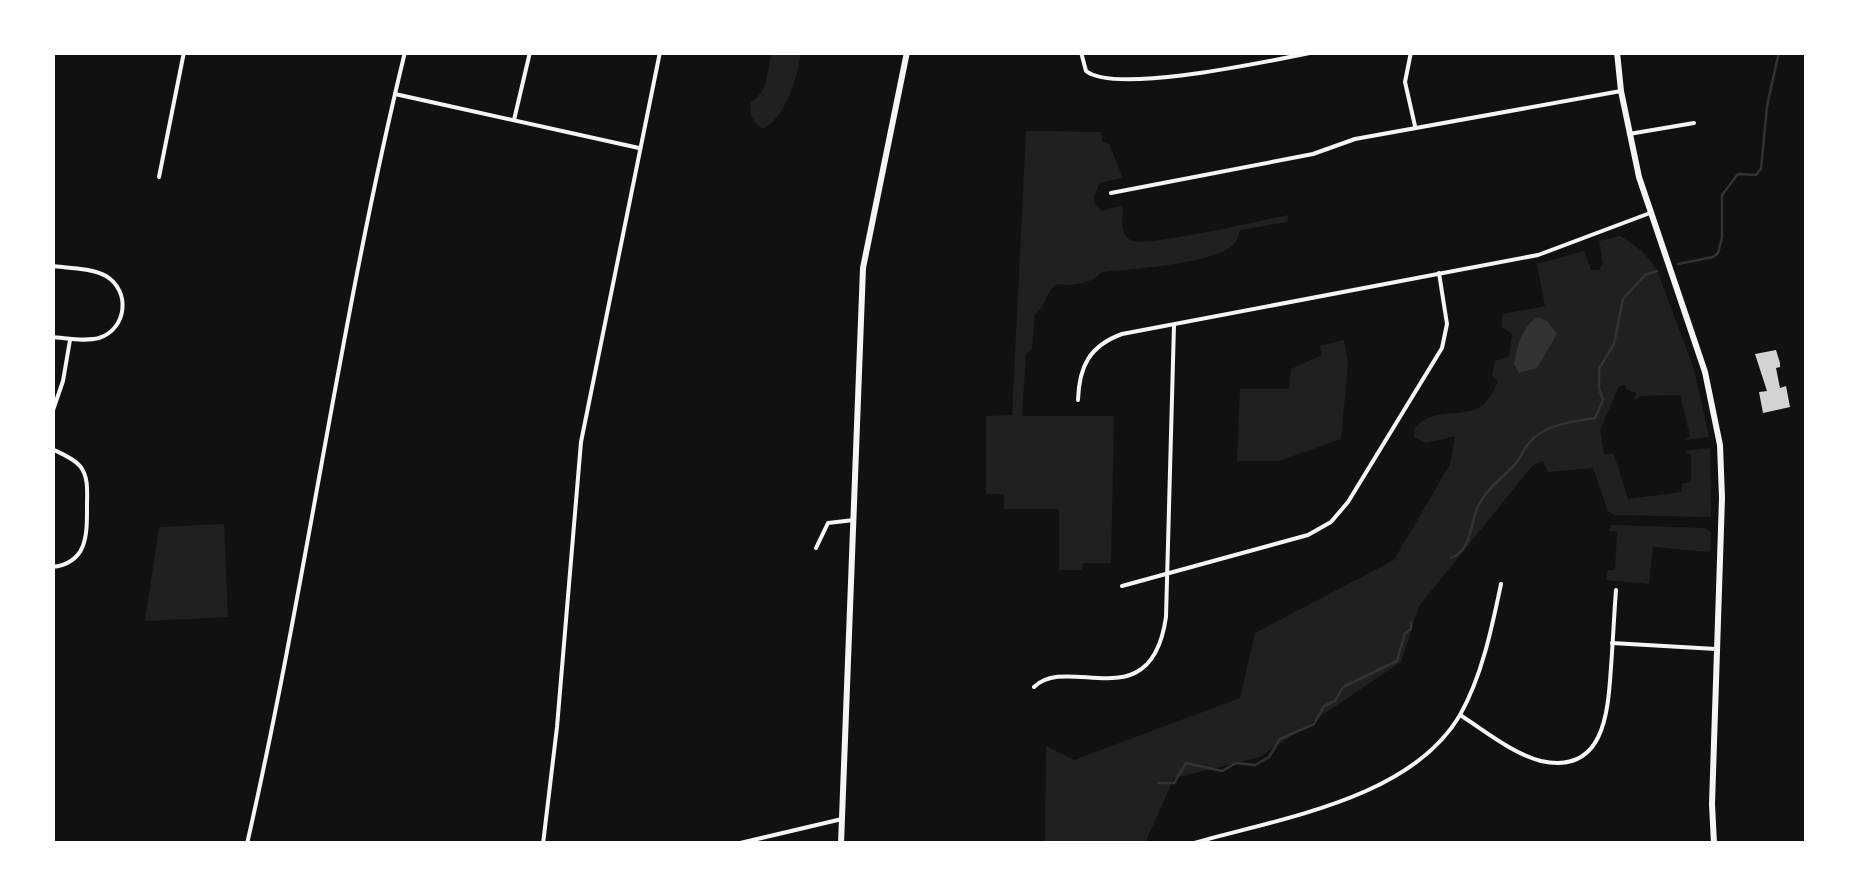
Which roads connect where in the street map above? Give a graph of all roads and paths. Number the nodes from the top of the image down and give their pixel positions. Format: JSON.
{"nodes":[{"id":1,"x":184,"y":52,"type":"edge"},
{"id":2,"x":405,"y":52,"type":"edge"},
{"id":3,"x":530,"y":52,"type":"edge"},
{"id":4,"x":660,"y":52,"type":"edge"},
{"id":5,"x":907,"y":52,"type":"edge"},
{"id":6,"x":1082,"y":52,"type":"edge"},
{"id":7,"x":1315,"y":52,"type":"edge"},
{"id":8,"x":1411,"y":52,"type":"edge"},
{"id":9,"x":1617,"y":52,"type":"edge"},
{"id":10,"x":1621,"y":90,"type":"junction"},
{"id":11,"x":395,"y":94,"type":"junction"},
{"id":12,"x":514,"y":120,"type":"junction"},
{"id":13,"x":1694,"y":123,"type":"dead end"},
{"id":14,"x":1415,"y":128,"type":"junction"},
{"id":15,"x":1630,"y":134,"type":"junction"},
{"id":16,"x":641,"y":148,"type":"junction"},
{"id":17,"x":159,"y":177,"type":"dead end"},
{"id":18,"x":1111,"y":193,"type":"dead end"},
{"id":19,"x":1650,"y":213,"type":"junction"},
{"id":20,"x":52,"y":266,"type":"edge"},
{"id":21,"x":1439,"y":274,"type":"junction"},
{"id":22,"x":1174,"y":325,"type":"junction"},
{"id":23,"x":52,"y":336,"type":"edge"},
{"id":24,"x":70,"y":338,"type":"junction"},
{"id":25,"x":1078,"y":400,"type":"dead end"},
{"id":26,"x":54,"y":405,"type":"edge"},
{"id":27,"x":52,"y":412,"type":"edge"},
{"id":28,"x":52,"y":449,"type":"edge"},
{"id":29,"x":854,"y":520,"type":"junction"},
{"id":30,"x":816,"y":548,"type":"dead end"},
{"id":31,"x":52,"y":567,"type":"edge"},
{"id":32,"x":1168,"y":573,"type":"junction"},
{"id":33,"x":1501,"y":584,"type":"dead end"},
{"id":34,"x":1122,"y":586,"type":"dead end"},
{"id":35,"x":1616,"y":590,"type":"dead end"},
{"id":36,"x":1612,"y":643,"type":"junction"},
{"id":37,"x":1716,"y":650,"type":"junction"},
{"id":38,"x":1034,"y":688,"type":"dead end"},
{"id":39,"x":1460,"y":716,"type":"junction"},
{"id":40,"x":842,"y":818,"type":"junction"},
{"id":41,"x":246,"y":844,"type":"edge"},
{"id":42,"x":543,"y":844,"type":"edge"},
{"id":43,"x":736,"y":844,"type":"edge"},
{"id":44,"x":841,"y":844,"type":"edge"},
{"id":45,"x":1190,"y":844,"type":"edge"},
{"id":46,"x":1714,"y":844,"type":"edge"}],
"edges":[{"from":1,"to":17,"type":"street"},
{"from":2,"to":11,"type":"street"},
{"from":3,"to":12,"type":"street"},
{"from":4,"to":16,"type":"street"},
{"from":5,"to":29,"type":"main road"},
{"from":6,"to":7,"type":"street"},
{"from":8,"to":14,"type":"street"},
{"from":9,"to":10,"type":"main road"},
{"from":10,"to":14,"type":"street"},
{"from":10,"to":15,"type":"main road"},
{"from":11,"to":12,"type":"street"},
{"from":11,"to":41,"type":"street"},
{"from":12,"to":16,"type":"street"},
{"from":13,"to":15,"type":"street"},
{"from":14,"to":18,"type":"street"},
{"from":15,"to":19,"type":"main road"},
{"from":16,"to":42,"type":"street"},
{"from":19,"to":21,"type":"street"},
{"from":19,"to":37,"type":"main road"},
{"from":20,"to":24,"type":"street"},
{"from":21,"to":22,"type":"street"},
{"from":21,"to":32,"type":"street"},
{"from":22,"to":25,"type":"street"},
{"from":22,"to":32,"type":"street"},
{"from":23,"to":24,"type":"street"},
{"from":24,"to":26,"type":"street"},
{"from":26,"to":27,"type":"street"},
{"from":28,"to":31,"type":"street"},
{"from":29,"to":30,"type":"street"},
{"from":29,"to":40,"type":"main road"},
{"from":32,"to":34,"type":"street"},
{"from":32,"to":38,"type":"street"},
{"from":33,"to":39,"type":"street"},
{"from":35,"to":36,"type":"street"},
{"from":36,"to":37,"type":"street"},
{"from":36,"to":39,"type":"street"},
{"from":37,"to":46,"type":"main road"},
{"from":39,"to":45,"type":"street"},
{"from":40,"to":43,"type":"street"},
{"from":40,"to":44,"type":"main road"}]}
